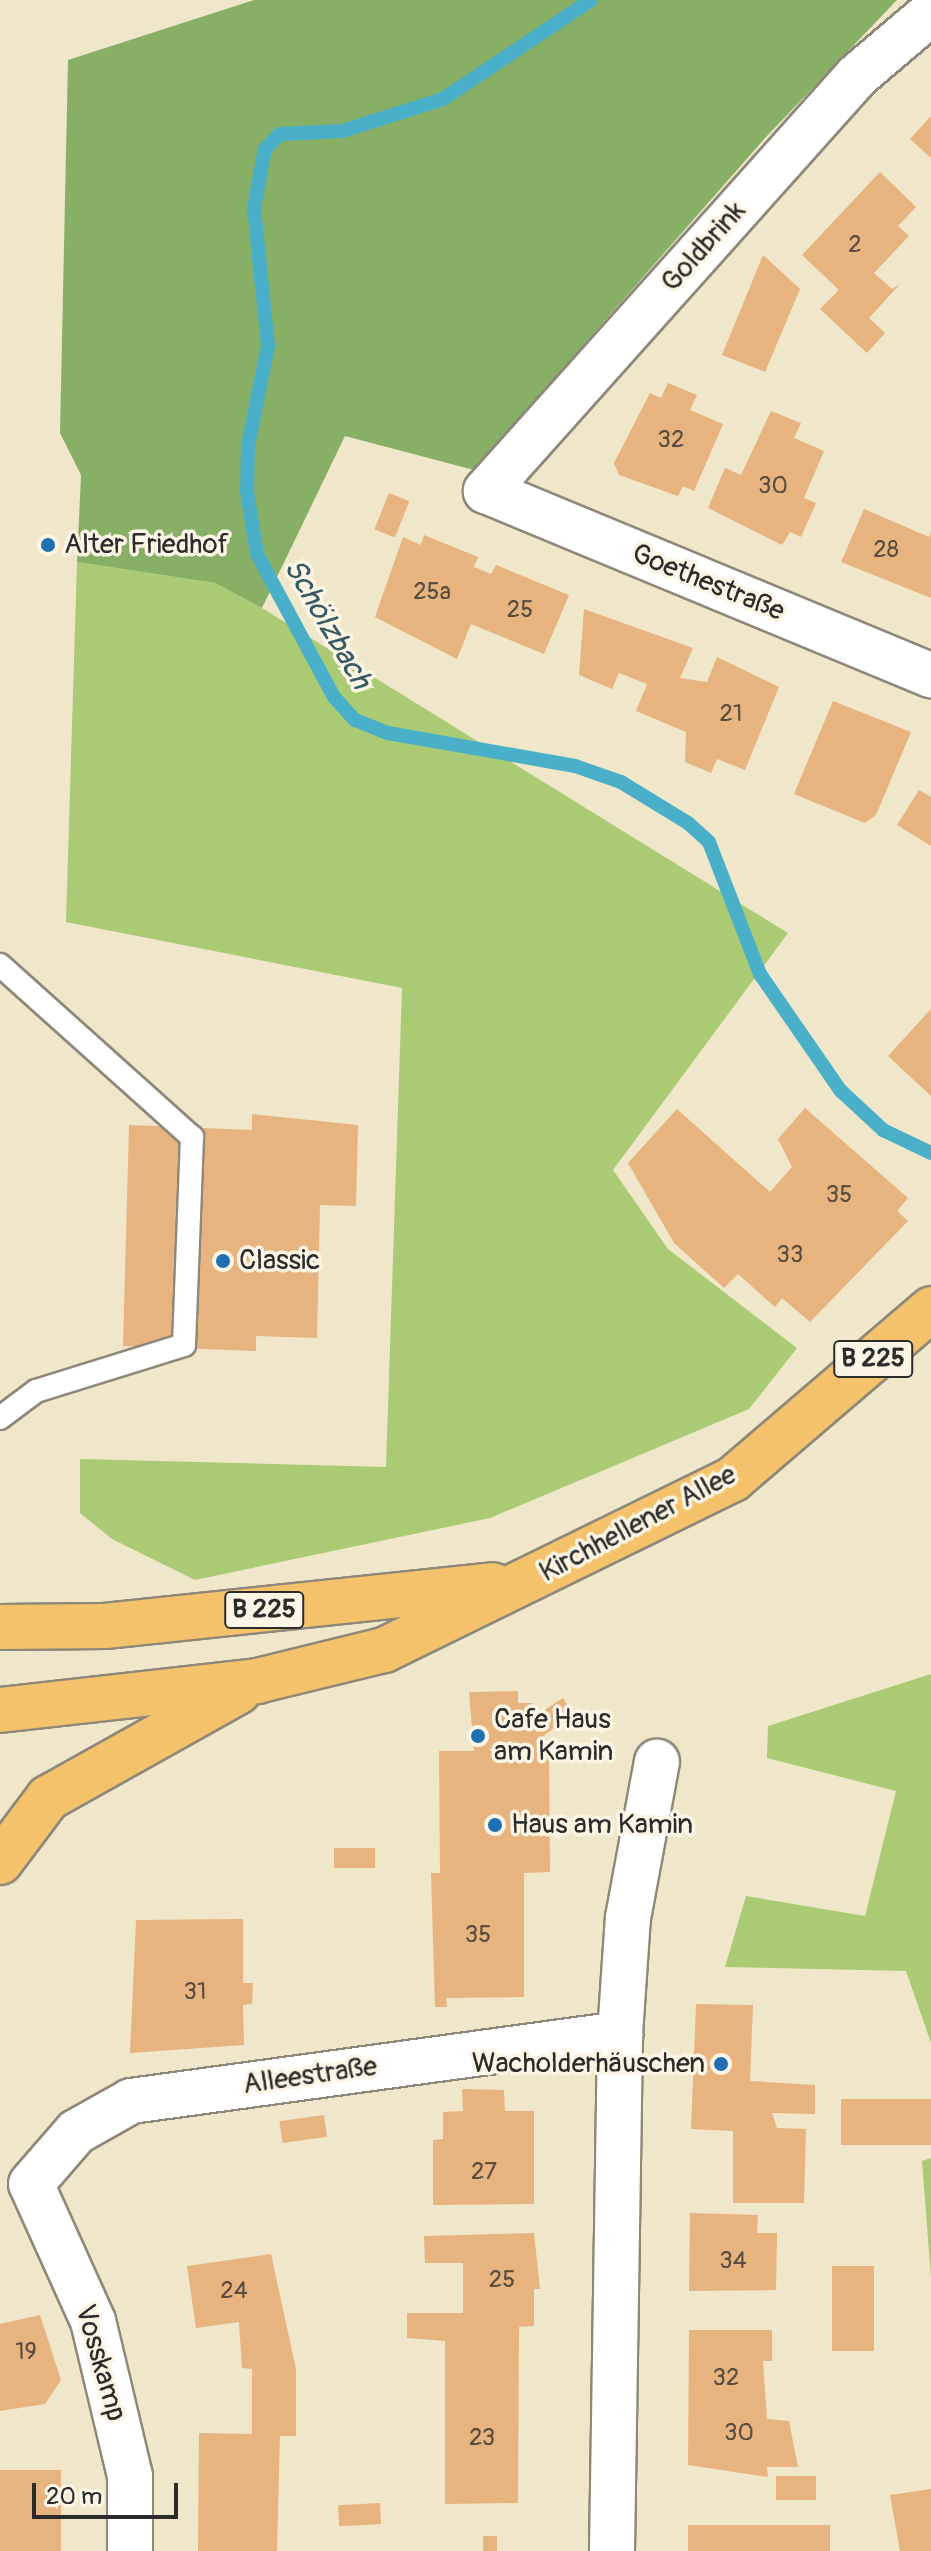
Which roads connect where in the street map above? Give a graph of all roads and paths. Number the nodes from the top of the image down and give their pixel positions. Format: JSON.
{"nodes":[{"id":1,"x":931,"y":13,"type":"edge"},
{"id":2,"x":486,"y":491,"type":"joint"},
{"id":3,"x":931,"y":675,"type":"edge"},
{"id":4,"x":0,"y":965,"type":"edge"},
{"id":5,"x":931,"y":1309,"type":"edge"},
{"id":6,"x":0,"y":1418,"type":"edge"},
{"id":7,"x":527,"y":1581,"type":"junction"},
{"id":8,"x":0,"y":1627,"type":"edge"},
{"id":9,"x":257,"y":1681,"type":"junction"},
{"id":10,"x":0,"y":1710,"type":"edge"},
{"id":11,"x":657,"y":1762,"type":"dead end"},
{"id":12,"x":0,"y":1862,"type":"edge"},
{"id":13,"x":620,"y":2034,"type":"junction"},
{"id":14,"x":31,"y":2184,"type":"joint"},
{"id":15,"x":130,"y":2551,"type":"edge"},
{"id":16,"x":612,"y":2551,"type":"edge"}],
"edges":[{"from":1,"to":2,"type":"street","name":"Goldbrink"},
{"from":2,"to":3,"type":"street","name":"Goethestraße"},
{"from":4,"to":6,"type":"lane"},
{"from":5,"to":7,"type":"main road","name":"Kirchhellener Allee","number":"B 225"},
{"from":7,"to":8,"type":"main road","name":"Kirchhellener Allee","number":"B 225"},
{"from":7,"to":9,"type":"main road","name":"Kirchhellener Allee","number":"B 225"},
{"from":9,"to":10,"type":"main road"},
{"from":9,"to":12,"type":"main road","number":"B 225"},
{"from":11,"to":13,"type":"street"},
{"from":13,"to":14,"type":"street","name":"Alleestraße"},
{"from":13,"to":16,"type":"street"},
{"from":14,"to":15,"type":"street","name":"Vosskamp"}]}
